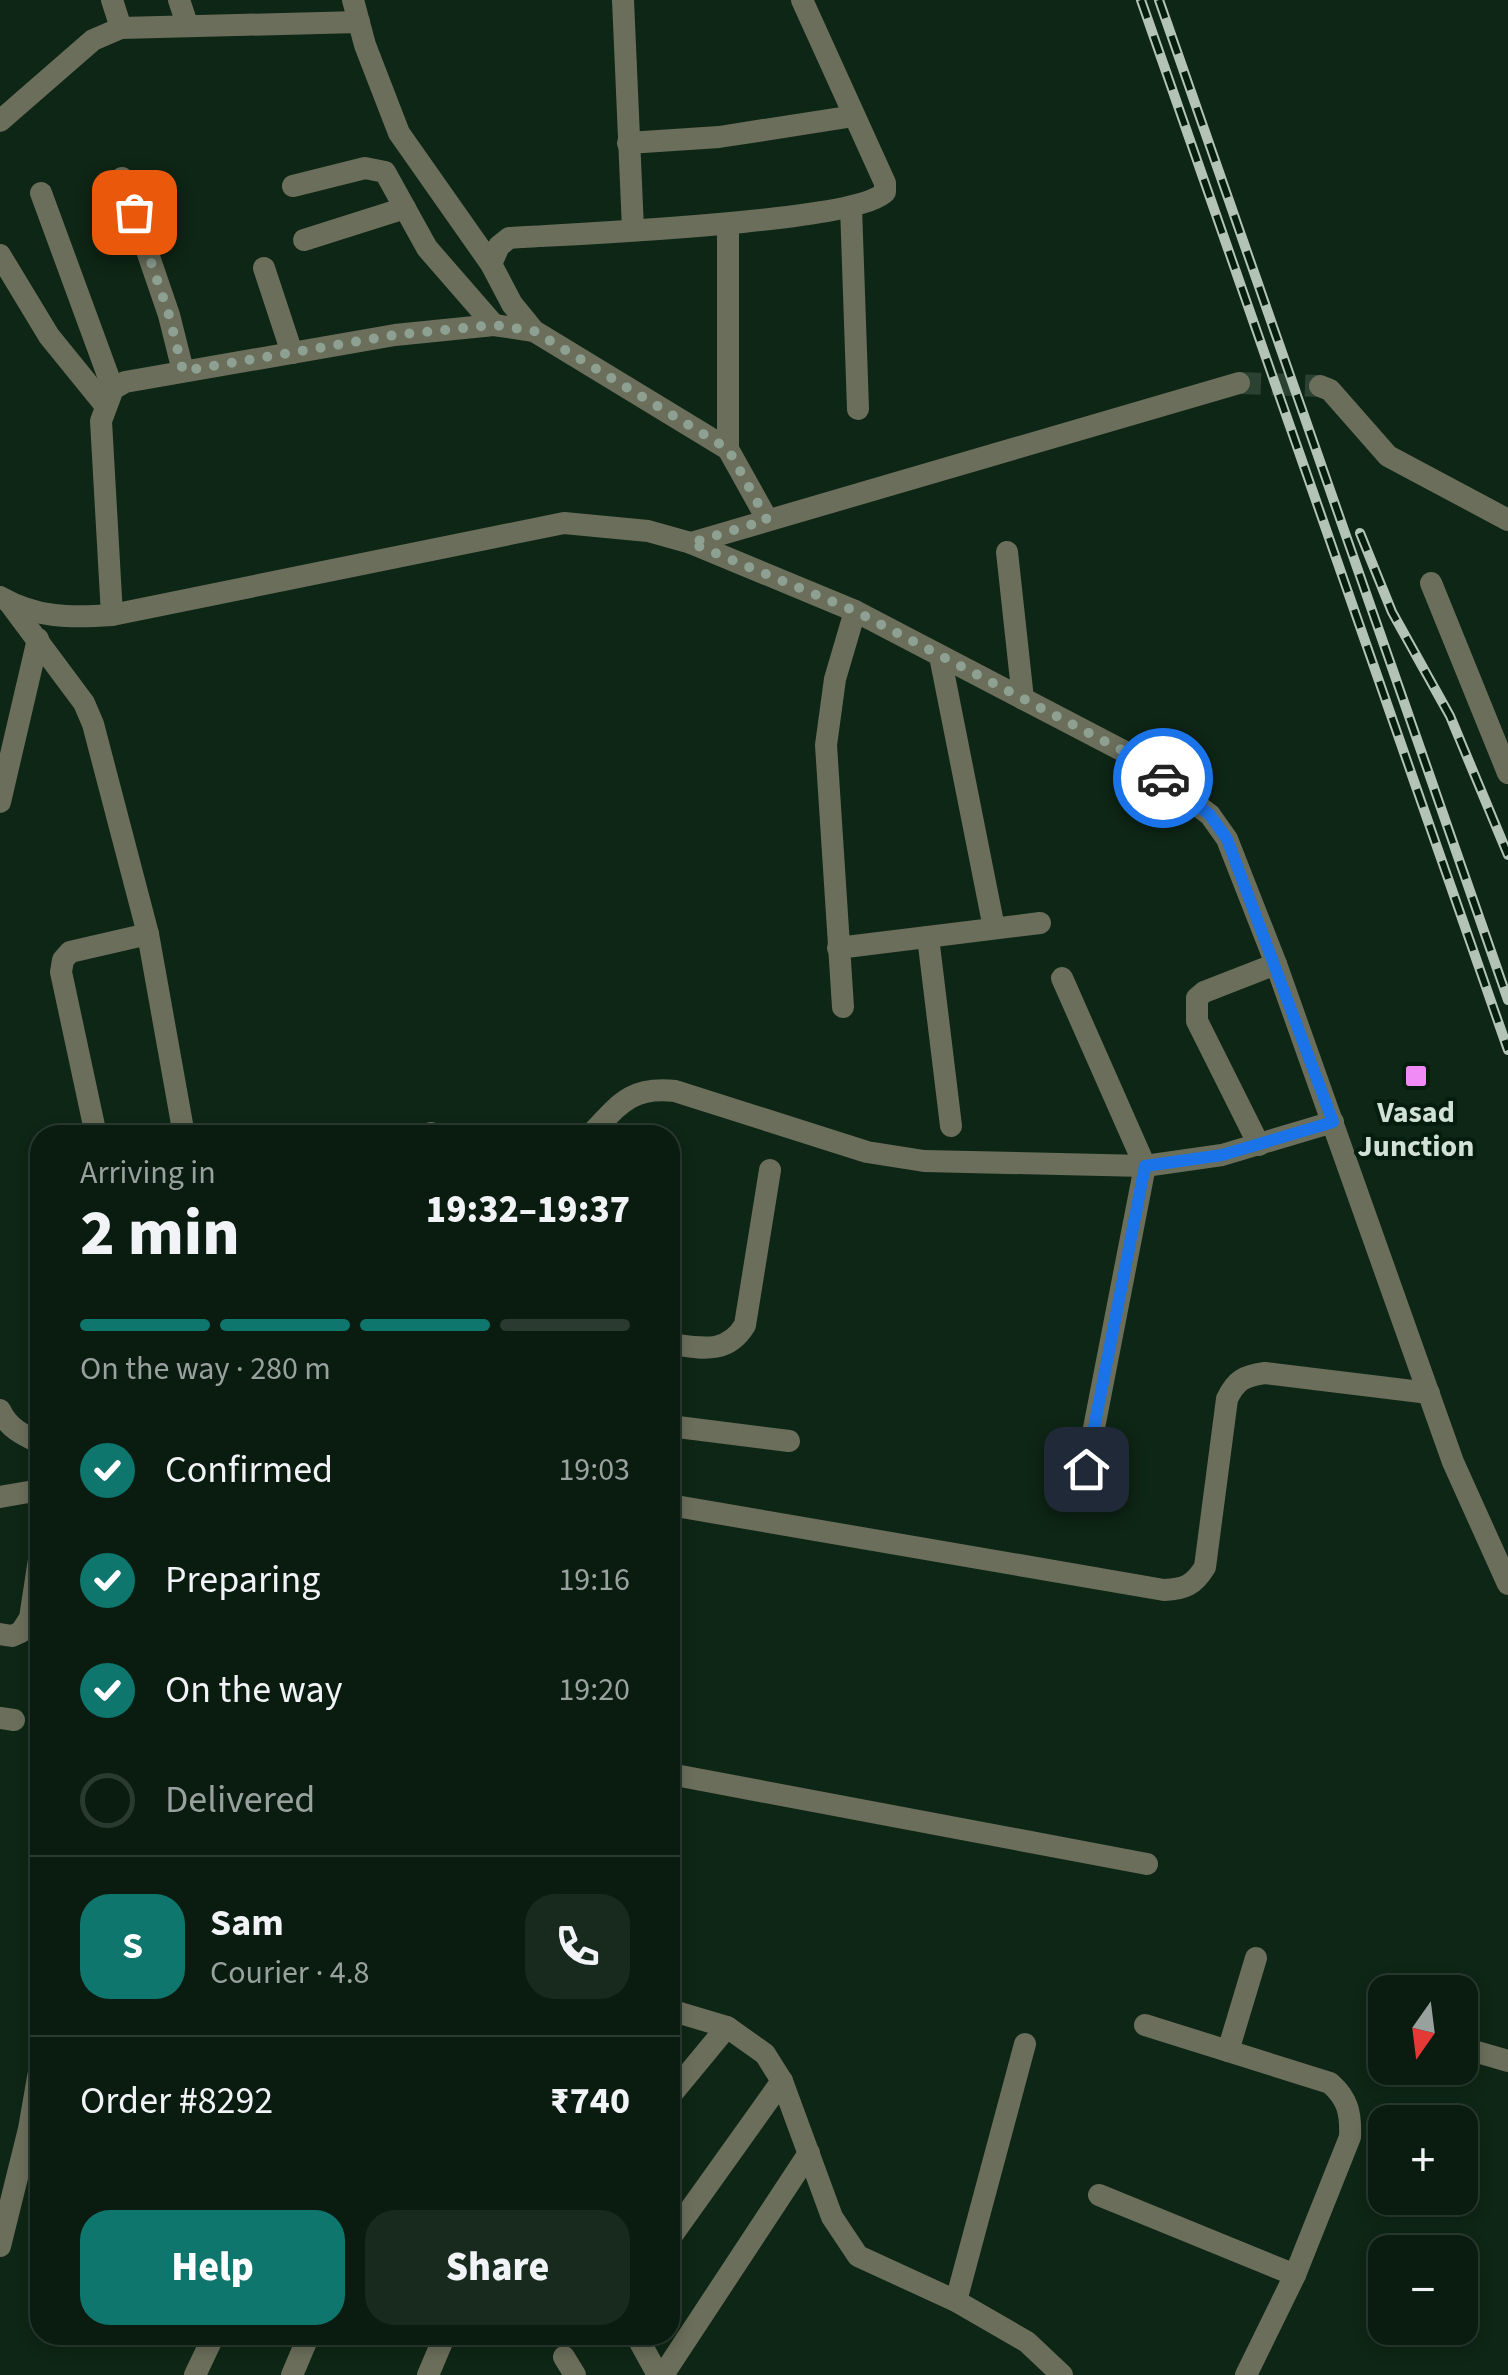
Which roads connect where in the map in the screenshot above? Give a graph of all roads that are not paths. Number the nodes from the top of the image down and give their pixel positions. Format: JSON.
{"nodes":[{"id":1,"x":112,"y":0,"type":"edge"},
{"id":2,"x":179,"y":0,"type":"edge"},
{"id":3,"x":623,"y":0,"type":"edge"},
{"id":4,"x":802,"y":0,"type":"edge"},
{"id":5,"x":356,"y":11,"type":"edge"},
{"id":6,"x":187,"y":24,"type":"junction"},
{"id":7,"x":121,"y":28,"type":"junction"},
{"id":8,"x":854,"y":116,"type":"junction"},
{"id":9,"x":0,"y":121,"type":"edge"},
{"id":10,"x":628,"y":142,"type":"junction"},
{"id":11,"x":122,"y":178,"type":"dead end"},
{"id":12,"x":293,"y":186,"type":"dead end"},
{"id":13,"x":41,"y":192,"type":"dead end"},
{"id":14,"x":851,"y":207,"type":"junction"},
{"id":15,"x":405,"y":208,"type":"junction"},
{"id":16,"x":728,"y":224,"type":"junction"},
{"id":17,"x":633,"y":229,"type":"junction"},
{"id":18,"x":304,"y":240,"type":"dead end"},
{"id":19,"x":0,"y":255,"type":"edge"},
{"id":20,"x":491,"y":264,"type":"junction"},
{"id":21,"x":264,"y":268,"type":"dead end"},
{"id":22,"x":494,"y":325,"type":"junction"},
{"id":23,"x":534,"y":331,"type":"junction"},
{"id":24,"x":292,"y":353,"type":"junction"},
{"id":25,"x":183,"y":371,"type":"junction"},
{"id":26,"x":1239,"y":383,"type":"tunnel mouth"},
{"id":27,"x":1320,"y":386,"type":"tunnel mouth"},
{"id":28,"x":109,"y":397,"type":"junction"},
{"id":29,"x":858,"y":408,"type":"dead end"},
{"id":30,"x":728,"y":449,"type":"junction"},
{"id":31,"x":767,"y":520,"type":"junction"},
{"id":32,"x":1508,"y":520,"type":"edge"},
{"id":33,"x":691,"y":543,"type":"junction"},
{"id":34,"x":1007,"y":552,"type":"dead end"},
{"id":35,"x":1431,"y":583,"type":"dead end"},
{"id":36,"x":5,"y":600,"type":"edge"},
{"id":37,"x":855,"y":611,"type":"junction"},
{"id":38,"x":112,"y":615,"type":"junction"},
{"id":39,"x":38,"y":639,"type":"junction"},
{"id":40,"x":940,"y":656,"type":"junction"},
{"id":41,"x":1022,"y":699,"type":"junction"},
{"id":42,"x":1502,"y":739,"type":"edge"},
{"id":43,"x":1508,"y":773,"type":"edge"},
{"id":44,"x":0,"y":802,"type":"edge"},
{"id":45,"x":1040,"y":923,"type":"dead end"},
{"id":46,"x":994,"y":928,"type":"junction"},
{"id":47,"x":148,"y":934,"type":"junction"},
{"id":48,"x":928,"y":937,"type":"junction"},
{"id":49,"x":838,"y":948,"type":"junction"},
{"id":50,"x":1276,"y":964,"type":"junction"},
{"id":51,"x":1062,"y":978,"type":"dead end"},
{"id":52,"x":843,"y":1008,"type":"dead end"},
{"id":53,"x":1333,"y":1122,"type":"junction"},
{"id":54,"x":94,"y":1125,"type":"edge"},
{"id":55,"x":182,"y":1125,"type":"edge"},
{"id":56,"x":600,"y":1125,"type":"edge"},
{"id":57,"x":952,"y":1126,"type":"dead end"},
{"id":58,"x":1260,"y":1145,"type":"junction"},
{"id":59,"x":1145,"y":1166,"type":"junction"},
{"id":60,"x":770,"y":1170,"type":"dead end"},
{"id":61,"x":680,"y":1345,"type":"edge"},
{"id":62,"x":1428,"y":1392,"type":"junction"},
{"id":63,"x":0,"y":1410,"type":"edge"},
{"id":64,"x":680,"y":1427,"type":"edge"},
{"id":65,"x":30,"y":1438,"type":"edge"},
{"id":66,"x":788,"y":1441,"type":"dead end"},
{"id":67,"x":1086,"y":1469,"type":"dead end"},
{"id":68,"x":30,"y":1492,"type":"edge"},
{"id":69,"x":0,"y":1497,"type":"edge"},
{"id":70,"x":680,"y":1508,"type":"edge"},
{"id":71,"x":1508,"y":1584,"type":"edge"},
{"id":72,"x":30,"y":1618,"type":"edge"},
{"id":73,"x":0,"y":1634,"type":"edge"},
{"id":74,"x":680,"y":1776,"type":"edge"},
{"id":75,"x":1147,"y":1864,"type":"dead end"},
{"id":76,"x":1256,"y":1958,"type":"dead end"},
{"id":77,"x":680,"y":2013,"type":"edge"},
{"id":78,"x":1145,"y":2025,"type":"dead end"},
{"id":79,"x":726,"y":2027,"type":"junction"},
{"id":80,"x":1025,"y":2044,"type":"dead end"},
{"id":81,"x":1228,"y":2052,"type":"junction"},
{"id":82,"x":1478,"y":2052,"type":"edge"},
{"id":83,"x":1508,"y":2061,"type":"edge"},
{"id":84,"x":782,"y":2080,"type":"junction"},
{"id":85,"x":680,"y":2084,"type":"edge"},
{"id":86,"x":30,"y":2117,"type":"edge"},
{"id":87,"x":809,"y":2153,"type":"junction"},
{"id":88,"x":1100,"y":2195,"type":"dead end"},
{"id":89,"x":680,"y":2224,"type":"edge"},
{"id":90,"x":0,"y":2246,"type":"edge"},
{"id":91,"x":1295,"y":2275,"type":"junction"},
{"id":92,"x":956,"y":2300,"type":"junction"},
{"id":93,"x":209,"y":2345,"type":"edge"},
{"id":94,"x":305,"y":2345,"type":"edge"},
{"id":95,"x":442,"y":2345,"type":"edge"},
{"id":96,"x":642,"y":2345,"type":"edge"},
{"id":97,"x":195,"y":2375,"type":"edge"},
{"id":98,"x":292,"y":2375,"type":"edge"},
{"id":99,"x":428,"y":2375,"type":"edge"},
{"id":100,"x":660,"y":2375,"type":"edge"},
{"id":101,"x":1062,"y":2375,"type":"edge"},
{"id":102,"x":1246,"y":2375,"type":"edge"}],
"edges":[{"from":1,"to":7,"type":"street"},
{"from":2,"to":6,"type":"street"},
{"from":3,"to":10,"type":"street"},
{"from":4,"to":8,"type":"street"},
{"from":5,"to":6,"type":"street"},
{"from":5,"to":20,"type":"street"},
{"from":6,"to":7,"type":"street"},
{"from":7,"to":9,"type":"street"},
{"from":8,"to":10,"type":"street"},
{"from":8,"to":14,"type":"street"},
{"from":10,"to":17,"type":"street"},
{"from":11,"to":25,"type":"street"},
{"from":12,"to":15,"type":"street"},
{"from":13,"to":28,"type":"street"},
{"from":14,"to":16,"type":"street"},
{"from":14,"to":29,"type":"street"},
{"from":15,"to":18,"type":"street"},
{"from":15,"to":22,"type":"street"},
{"from":16,"to":17,"type":"street"},
{"from":16,"to":30,"type":"street"},
{"from":17,"to":20,"type":"street"},
{"from":19,"to":28,"type":"street"},
{"from":20,"to":23,"type":"street"},
{"from":21,"to":24,"type":"street"},
{"from":22,"to":23,"type":"street"},
{"from":22,"to":24,"type":"street"},
{"from":23,"to":30,"type":"street"},
{"from":24,"to":25,"type":"street"},
{"from":25,"to":28,"type":"street"},
{"from":26,"to":31,"type":"street"},
{"from":27,"to":32,"type":"street"},
{"from":28,"to":38,"type":"street"},
{"from":30,"to":31,"type":"street"},
{"from":31,"to":33,"type":"street"},
{"from":33,"to":37,"type":"street"},
{"from":33,"to":38,"type":"street"},
{"from":34,"to":41,"type":"street"},
{"from":35,"to":42,"type":"street"},
{"from":36,"to":38,"type":"street"},
{"from":36,"to":39,"type":"street"},
{"from":37,"to":40,"type":"street"},
{"from":37,"to":49,"type":"street"},
{"from":39,"to":44,"type":"street"},
{"from":39,"to":47,"type":"street"},
{"from":40,"to":41,"type":"street"},
{"from":40,"to":46,"type":"street"},
{"from":41,"to":50,"type":"street"},
{"from":42,"to":43,"type":"street"},
{"from":45,"to":46,"type":"street"},
{"from":46,"to":48,"type":"street"},
{"from":47,"to":54,"type":"street"},
{"from":47,"to":55,"type":"street"},
{"from":48,"to":49,"type":"street"},
{"from":48,"to":57,"type":"street"},
{"from":49,"to":52,"type":"street"},
{"from":50,"to":53,"type":"street"},
{"from":50,"to":58,"type":"street"},
{"from":51,"to":59,"type":"street"},
{"from":53,"to":58,"type":"street"},
{"from":53,"to":62,"type":"street"},
{"from":56,"to":59,"type":"street"},
{"from":58,"to":59,"type":"street"},
{"from":59,"to":67,"type":"street"},
{"from":60,"to":61,"type":"street"},
{"from":62,"to":70,"type":"street"},
{"from":62,"to":71,"type":"street"},
{"from":63,"to":65,"type":"street"},
{"from":64,"to":66,"type":"street"},
{"from":68,"to":69,"type":"street"},
{"from":72,"to":73,"type":"street"},
{"from":74,"to":75,"type":"street"},
{"from":76,"to":81,"type":"street"},
{"from":77,"to":79,"type":"street"},
{"from":78,"to":81,"type":"street"},
{"from":79,"to":84,"type":"street"},
{"from":79,"to":85,"type":"street"},
{"from":80,"to":92,"type":"street"},
{"from":81,"to":91,"type":"street"},
{"from":82,"to":83,"type":"street"},
{"from":84,"to":87,"type":"street"},
{"from":84,"to":89,"type":"street"},
{"from":86,"to":90,"type":"street"},
{"from":87,"to":92,"type":"street"},
{"from":87,"to":100,"type":"street"},
{"from":88,"to":91,"type":"street"},
{"from":91,"to":102,"type":"street"},
{"from":92,"to":101,"type":"street"},
{"from":93,"to":97,"type":"street"},
{"from":94,"to":98,"type":"street"},
{"from":95,"to":99,"type":"street"},
{"from":96,"to":100,"type":"street"}]}
